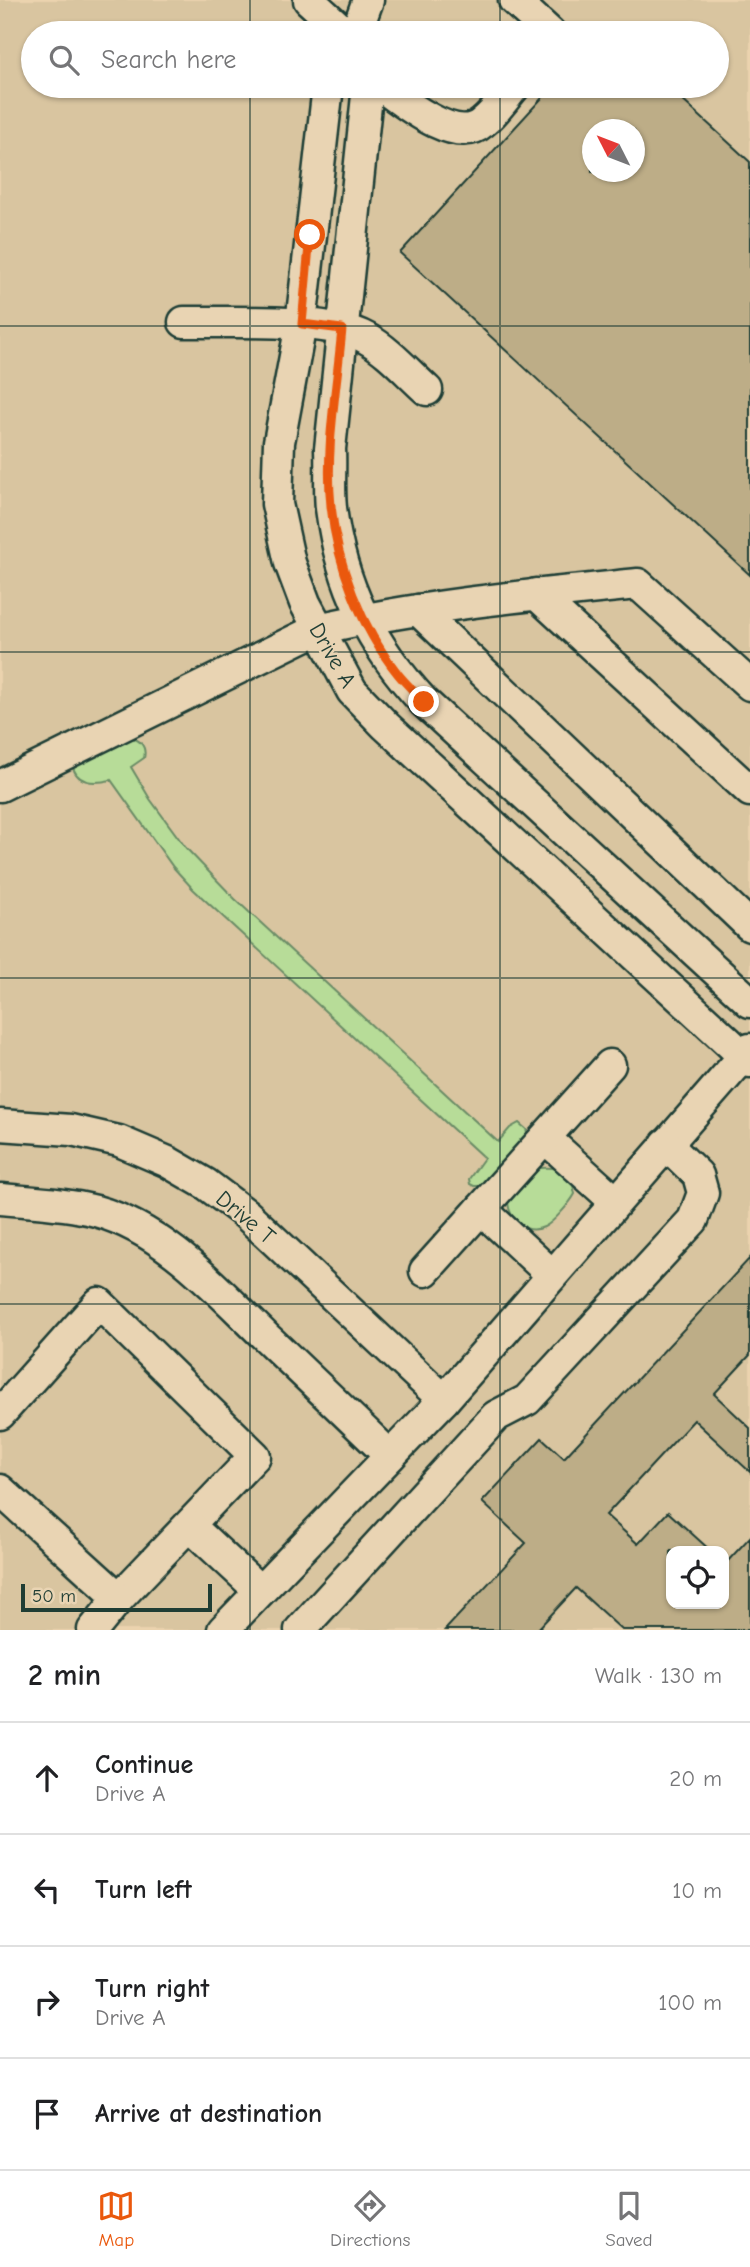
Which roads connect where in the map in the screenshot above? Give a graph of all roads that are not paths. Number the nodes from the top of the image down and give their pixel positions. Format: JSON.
{"nodes":[{"id":1,"x":309,"y":0,"type":"edge"},
{"id":2,"x":368,"y":0,"type":"edge"},
{"id":3,"x":332,"y":21,"type":"edge"},
{"id":4,"x":360,"y":21,"type":"edge"},
{"id":5,"x":327,"y":98,"type":"edge"},
{"id":6,"x":367,"y":98,"type":"edge"},
{"id":7,"x":398,"y":98,"type":"edge"},
{"id":8,"x":505,"y":98,"type":"edge"},
{"id":9,"x":184,"y":322,"type":"dead end"},
{"id":10,"x":302,"y":324,"type":"junction"},
{"id":11,"x":342,"y":329,"type":"junction"},
{"id":12,"x":427,"y":390,"type":"dead end"},
{"id":13,"x":536,"y":594,"type":"junction"},
{"id":14,"x":418,"y":610,"type":"junction"},
{"id":15,"x":364,"y":618,"type":"junction"},
{"id":16,"x":318,"y":629,"type":"junction"},
{"id":17,"x":750,"y":685,"type":"edge"},
{"id":18,"x":0,"y":786,"type":"edge"},
{"id":19,"x":750,"y":791,"type":"edge"},
{"id":20,"x":750,"y":926,"type":"edge"},
{"id":21,"x":750,"y":1002,"type":"edge"},
{"id":22,"x":748,"y":1055,"type":"edge"},
{"id":23,"x":610,"y":1065,"type":"dead end"},
{"id":24,"x":0,"y":1125,"type":"edge"},
{"id":25,"x":545,"y":1138,"type":"junction"},
{"id":26,"x":666,"y":1144,"type":"junction"},
{"id":27,"x":0,"y":1199,"type":"edge"},
{"id":28,"x":616,"y":1202,"type":"junction"},
{"id":29,"x":481,"y":1209,"type":"junction"},
{"id":30,"x":425,"y":1271,"type":"dead end"},
{"id":31,"x":552,"y":1275,"type":"junction"},
{"id":32,"x":444,"y":1400,"type":"junction"},
{"id":33,"x":0,"y":1414,"type":"edge"},
{"id":34,"x":390,"y":1456,"type":"junction"},
{"id":35,"x":0,"y":1490,"type":"edge"},
{"id":36,"x":190,"y":1526,"type":"junction"},
{"id":37,"x":260,"y":1591,"type":"junction"},
{"id":38,"x":119,"y":1598,"type":"junction"},
{"id":39,"x":226,"y":1629,"type":"edge"},
{"id":40,"x":93,"y":1630,"type":"edge"},
{"id":41,"x":300,"y":1630,"type":"edge"}],
"edges":[{"from":1,"to":3,"type":"lane"},
{"from":2,"to":4,"type":"lane"},
{"from":5,"to":10,"type":"lane","name":"Drive A"},
{"from":6,"to":11,"type":"lane","name":"Drive A"},
{"from":7,"to":8,"type":"lane"},
{"from":9,"to":10,"type":"lane"},
{"from":10,"to":11,"type":"lane"},
{"from":10,"to":16,"type":"lane","name":"Drive A"},
{"from":11,"to":12,"type":"lane"},
{"from":11,"to":15,"type":"lane","name":"Drive A"},
{"from":13,"to":14,"type":"lane"},
{"from":13,"to":17,"type":"lane"},
{"from":13,"to":19,"type":"lane"},
{"from":14,"to":15,"type":"lane"},
{"from":14,"to":20,"type":"lane"},
{"from":15,"to":16,"type":"lane"},
{"from":15,"to":21,"type":"lane","name":"Drive A"},
{"from":16,"to":18,"type":"lane"},
{"from":16,"to":22,"type":"lane","name":"Drive A"},
{"from":22,"to":26,"type":"lane"},
{"from":23,"to":25,"type":"lane"},
{"from":24,"to":32,"type":"lane","name":"Drive T"},
{"from":25,"to":28,"type":"lane"},
{"from":25,"to":29,"type":"lane"},
{"from":26,"to":28,"type":"lane"},
{"from":26,"to":41,"type":"lane"},
{"from":27,"to":34,"type":"lane"},
{"from":28,"to":31,"type":"lane"},
{"from":29,"to":30,"type":"lane"},
{"from":29,"to":31,"type":"lane"},
{"from":31,"to":32,"type":"lane"},
{"from":32,"to":34,"type":"lane"},
{"from":33,"to":36,"type":"lane"},
{"from":34,"to":37,"type":"lane"},
{"from":35,"to":38,"type":"lane"},
{"from":36,"to":37,"type":"lane"},
{"from":36,"to":38,"type":"lane"},
{"from":37,"to":39,"type":"lane"},
{"from":38,"to":40,"type":"lane"}]}
